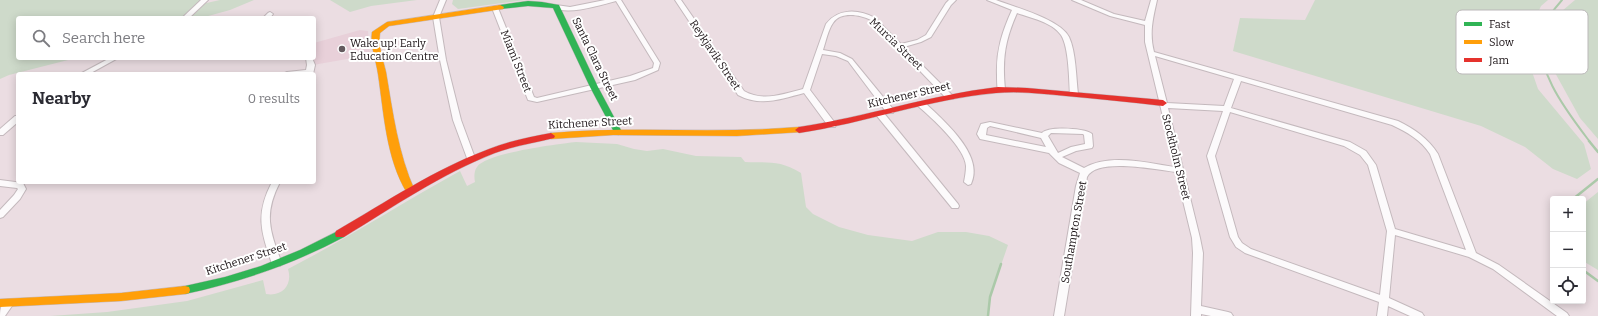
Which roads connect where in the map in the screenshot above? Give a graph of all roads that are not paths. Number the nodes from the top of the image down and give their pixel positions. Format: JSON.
{"nodes":[{"id":1,"x":205,"y":0,"type":"edge"},
{"id":2,"x":443,"y":0,"type":"edge"},
{"id":3,"x":614,"y":0,"type":"edge"},
{"id":4,"x":618,"y":0,"type":"edge"},
{"id":5,"x":678,"y":0,"type":"edge"},
{"id":6,"x":953,"y":0,"type":"edge"},
{"id":7,"x":990,"y":0,"type":"edge"},
{"id":8,"x":1075,"y":0,"type":"edge"},
{"id":9,"x":1154,"y":0,"type":"edge"},
{"id":10,"x":556,"y":7,"type":"junction"},
{"id":11,"x":495,"y":8,"type":"junction"},
{"id":12,"x":1015,"y":10,"type":"junction"},
{"id":13,"x":187,"y":16,"type":"edge"},
{"id":14,"x":436,"y":17,"type":"junction"},
{"id":15,"x":1148,"y":24,"type":"junction"},
{"id":16,"x":900,"y":46,"type":"junction"},
{"id":17,"x":819,"y":51,"type":"junction"},
{"id":18,"x":1151,"y":53,"type":"junction"},
{"id":19,"x":110,"y":60,"type":"edge"},
{"id":20,"x":310,"y":60,"type":"edge"},
{"id":21,"x":88,"y":72,"type":"edge"},
{"id":22,"x":310,"y":72,"type":"edge"},
{"id":23,"x":1238,"y":78,"type":"junction"},
{"id":24,"x":594,"y":87,"type":"junction"},
{"id":25,"x":1001,"y":89,"type":"junction"},
{"id":26,"x":806,"y":90,"type":"junction"},
{"id":27,"x":1074,"y":94,"type":"junction"},
{"id":28,"x":950,"y":97,"type":"junction"},
{"id":29,"x":921,"y":104,"type":"junction"},
{"id":30,"x":1163,"y":104,"type":"junction"},
{"id":31,"x":1228,"y":109,"type":"junction"},
{"id":32,"x":890,"y":111,"type":"junction"},
{"id":33,"x":880,"y":114,"type":"junction"},
{"id":34,"x":16,"y":120,"type":"edge"},
{"id":35,"x":832,"y":125,"type":"junction"},
{"id":36,"x":618,"y":132,"type":"junction"},
{"id":37,"x":0,"y":133,"type":"edge"},
{"id":38,"x":1044,"y":136,"type":"junction"},
{"id":39,"x":1054,"y":154,"type":"junction"},
{"id":40,"x":471,"y":158,"type":"junction"},
{"id":41,"x":1178,"y":170,"type":"junction"},
{"id":42,"x":1085,"y":172,"type":"junction"},
{"id":43,"x":968,"y":182,"type":"dead end"},
{"id":44,"x":0,"y":183,"type":"edge"},
{"id":45,"x":275,"y":184,"type":"edge"},
{"id":46,"x":410,"y":191,"type":"junction"},
{"id":47,"x":954,"y":206,"type":"dead end"},
{"id":48,"x":0,"y":215,"type":"edge"},
{"id":49,"x":1391,"y":231,"type":"junction"},
{"id":50,"x":1472,"y":255,"type":"junction"},
{"id":51,"x":276,"y":264,"type":"junction"},
{"id":52,"x":1384,"y":300,"type":"junction"},
{"id":53,"x":5,"y":303,"type":"edge"},
{"id":54,"x":1196,"y":313,"type":"edge"},
{"id":55,"x":0,"y":315,"type":"edge"},
{"id":56,"x":1060,"y":316,"type":"edge"},
{"id":57,"x":1228,"y":316,"type":"edge"},
{"id":58,"x":1382,"y":316,"type":"edge"},
{"id":59,"x":1419,"y":316,"type":"edge"},
{"id":60,"x":1564,"y":316,"type":"edge"}],
"edges":[{"from":1,"to":13,"type":"street"},
{"from":2,"to":14,"type":"street"},
{"from":3,"to":10,"type":"street"},
{"from":4,"to":24,"type":"street"},
{"from":5,"to":26,"type":"street","name":"Reykjavik Street"},
{"from":6,"to":16,"type":"street"},
{"from":7,"to":12,"type":"street"},
{"from":8,"to":15,"type":"street"},
{"from":9,"to":15,"type":"street","name":"Stockholm Street"},
{"from":10,"to":11,"type":"street"},
{"from":10,"to":24,"type":"street","name":"Santa Clara Street"},
{"from":11,"to":14,"type":"street"},
{"from":11,"to":24,"type":"street","name":"Miami Street"},
{"from":12,"to":25,"type":"street"},
{"from":12,"to":27,"type":"street"},
{"from":14,"to":40,"type":"street"},
{"from":14,"to":46,"type":"street"},
{"from":15,"to":18,"type":"street","name":"Stockholm Street"},
{"from":16,"to":17,"type":"street","name":"Murcia Street"},
{"from":16,"to":28,"type":"street","name":"Murcia Street"},
{"from":17,"to":26,"type":"street","name":"Murcia Street"},
{"from":17,"to":32,"type":"street"},
{"from":18,"to":23,"type":"street"},
{"from":18,"to":30,"type":"street","name":"Stockholm Street"},
{"from":19,"to":21,"type":"street"},
{"from":20,"to":22,"type":"street"},
{"from":23,"to":31,"type":"street"},
{"from":23,"to":50,"type":"street"},
{"from":24,"to":36,"type":"street","name":"Santa Clara Street"},
{"from":25,"to":27,"type":"street","name":"Kitchener Street"},
{"from":25,"to":28,"type":"street","name":"Kitchener Street"},
{"from":26,"to":35,"type":"street"},
{"from":27,"to":30,"type":"street","name":"Kitchener Street"},
{"from":28,"to":29,"type":"street","name":"Kitchener Street"},
{"from":29,"to":32,"type":"street","name":"Kitchener Street"},
{"from":29,"to":43,"type":"street"},
{"from":30,"to":31,"type":"street"},
{"from":30,"to":41,"type":"street","name":"Stockholm Street"},
{"from":31,"to":49,"type":"street"},
{"from":31,"to":52,"type":"street"},
{"from":32,"to":33,"type":"street","name":"Kitchener Street"},
{"from":33,"to":35,"type":"street","name":"Kitchener Street"},
{"from":33,"to":47,"type":"street"},
{"from":34,"to":37,"type":"street"},
{"from":35,"to":36,"type":"street","name":"Kitchener Street"},
{"from":36,"to":40,"type":"street","name":"Kitchener Street"},
{"from":38,"to":39,"type":"street"},
{"from":38,"to":39,"type":"street"},
{"from":38,"to":39,"type":"street"},
{"from":39,"to":42,"type":"street"},
{"from":40,"to":46,"type":"street","name":"Kitchener Street"},
{"from":41,"to":42,"type":"street","name":"Southampton Street"},
{"from":41,"to":54,"type":"street","name":"Stockholm Street"},
{"from":42,"to":56,"type":"street","name":"Southampton Street"},
{"from":44,"to":48,"type":"street"},
{"from":45,"to":51,"type":"street"},
{"from":46,"to":51,"type":"street","name":"Kitchener Street"},
{"from":49,"to":50,"type":"street"},
{"from":49,"to":52,"type":"street"},
{"from":50,"to":60,"type":"street"},
{"from":51,"to":53,"type":"street","name":"Kitchener Street"},
{"from":52,"to":58,"type":"street"},
{"from":52,"to":59,"type":"street"},
{"from":53,"to":55,"type":"street"},
{"from":54,"to":57,"type":"street"}]}
